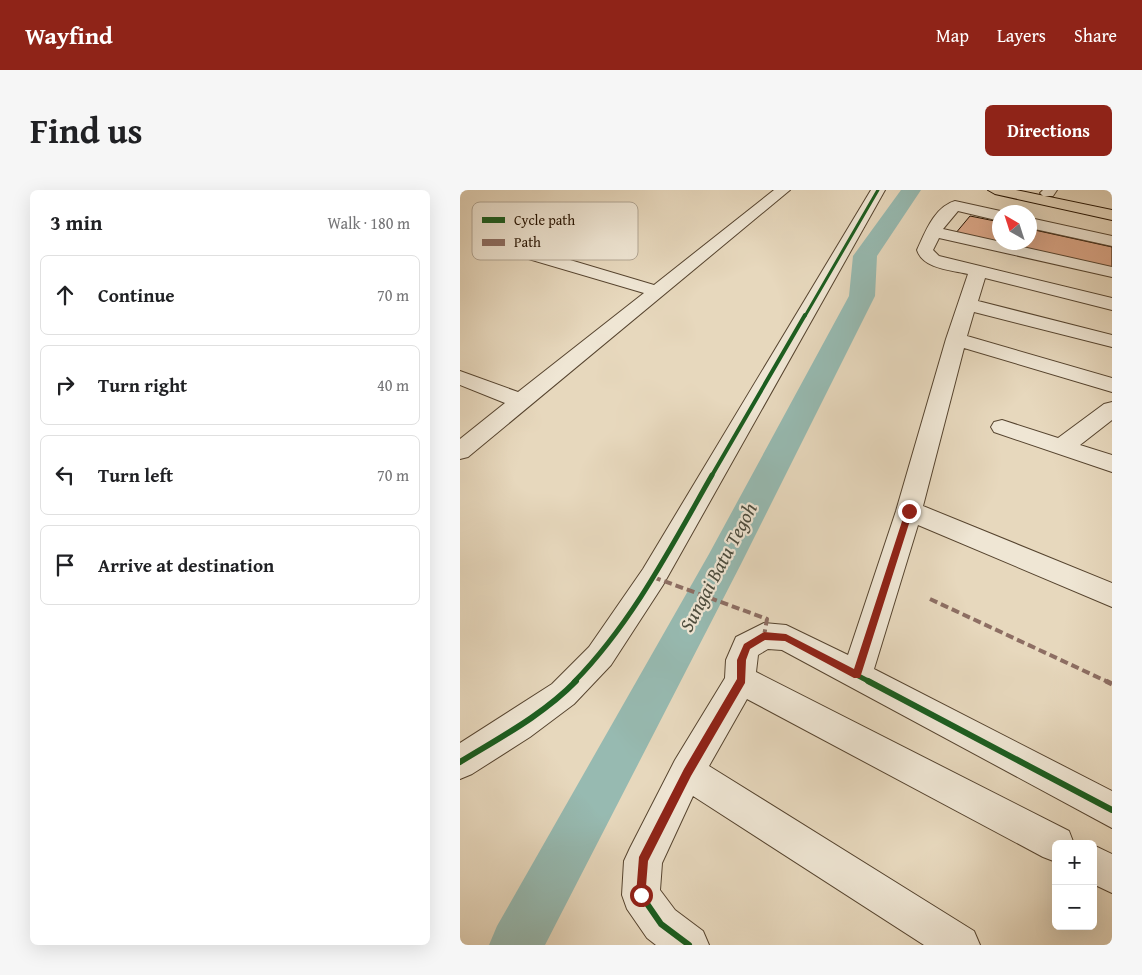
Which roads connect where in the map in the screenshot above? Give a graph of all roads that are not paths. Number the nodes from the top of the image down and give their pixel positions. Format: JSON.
{"nodes":[{"id":1,"x":783,"y":190,"type":"edge"},
{"id":2,"x":878,"y":190,"type":"edge"},
{"id":3,"x":995,"y":190,"type":"edge"},
{"id":4,"x":1039,"y":192,"type":"edge"},
{"id":5,"x":1019,"y":205,"type":"edge"},
{"id":6,"x":1112,"y":206,"type":"edge"},
{"id":7,"x":992,"y":214,"type":"edge"},
{"id":8,"x":1112,"y":215,"type":"edge"},
{"id":9,"x":1037,"y":225,"type":"edge"},
{"id":10,"x":933,"y":232,"type":"junction"},
{"id":11,"x":1112,"y":241,"type":"edge"},
{"id":12,"x":551,"y":260,"type":"edge"},
{"id":13,"x":978,"y":272,"type":"junction"},
{"id":14,"x":1112,"y":272,"type":"edge"},
{"id":15,"x":656,"y":291,"type":"junction"},
{"id":16,"x":967,"y":304,"type":"junction"},
{"id":17,"x":1112,"y":304,"type":"edge"},
{"id":18,"x":956,"y":339,"type":"junction"},
{"id":19,"x":1112,"y":343,"type":"edge"},
{"id":20,"x":1068,"y":372,"type":"junction"},
{"id":21,"x":460,"y":377,"type":"edge"},
{"id":22,"x":1112,"y":385,"type":"edge"},
{"id":23,"x":520,"y":401,"type":"junction"},
{"id":24,"x":1112,"y":409,"type":"edge"},
{"id":25,"x":1002,"y":427,"type":"dead end"},
{"id":26,"x":1061,"y":447,"type":"junction"},
{"id":27,"x":460,"y":451,"type":"edge"},
{"id":28,"x":1112,"y":464,"type":"edge"},
{"id":29,"x":909,"y":511,"type":"junction"},
{"id":30,"x":1112,"y":595,"type":"edge"},
{"id":31,"x":857,"y":675,"type":"junction"},
{"id":32,"x":741,"y":680,"type":"junction"},
{"id":33,"x":460,"y":762,"type":"edge"},
{"id":34,"x":687,"y":772,"type":"junction"},
{"id":35,"x":1112,"y":810,"type":"edge"},
{"id":36,"x":1052,"y":842,"type":"edge"},
{"id":37,"x":1097,"y":866,"type":"edge"},
{"id":38,"x":1112,"y":874,"type":"edge"},
{"id":39,"x":689,"y":945,"type":"edge"},
{"id":40,"x":960,"y":945,"type":"edge"}],
"edges":[{"from":1,"to":15,"type":"street"},
{"from":2,"to":33,"type":"street"},
{"from":3,"to":4,"type":"highway"},
{"from":4,"to":5,"type":"street"},
{"from":4,"to":6,"type":"highway"},
{"from":4,"to":8,"type":"highway"},
{"from":7,"to":10,"type":"street"},
{"from":9,"to":11,"type":"street"},
{"from":10,"to":13,"type":"street"},
{"from":10,"to":14,"type":"street"},
{"from":12,"to":15,"type":"street"},
{"from":13,"to":16,"type":"street"},
{"from":13,"to":17,"type":"street"},
{"from":15,"to":23,"type":"street"},
{"from":16,"to":18,"type":"street"},
{"from":16,"to":19,"type":"street"},
{"from":18,"to":20,"type":"street"},
{"from":18,"to":29,"type":"street"},
{"from":19,"to":20,"type":"street"},
{"from":20,"to":22,"type":"street"},
{"from":21,"to":23,"type":"street"},
{"from":23,"to":27,"type":"street"},
{"from":24,"to":26,"type":"street"},
{"from":25,"to":26,"type":"street"},
{"from":26,"to":28,"type":"street"},
{"from":29,"to":30,"type":"street"},
{"from":29,"to":31,"type":"street"},
{"from":31,"to":32,"type":"street"},
{"from":31,"to":35,"type":"street"},
{"from":32,"to":34,"type":"street"},
{"from":32,"to":36,"type":"street"},
{"from":34,"to":39,"type":"street"},
{"from":34,"to":40,"type":"street"},
{"from":37,"to":38,"type":"street"}]}
